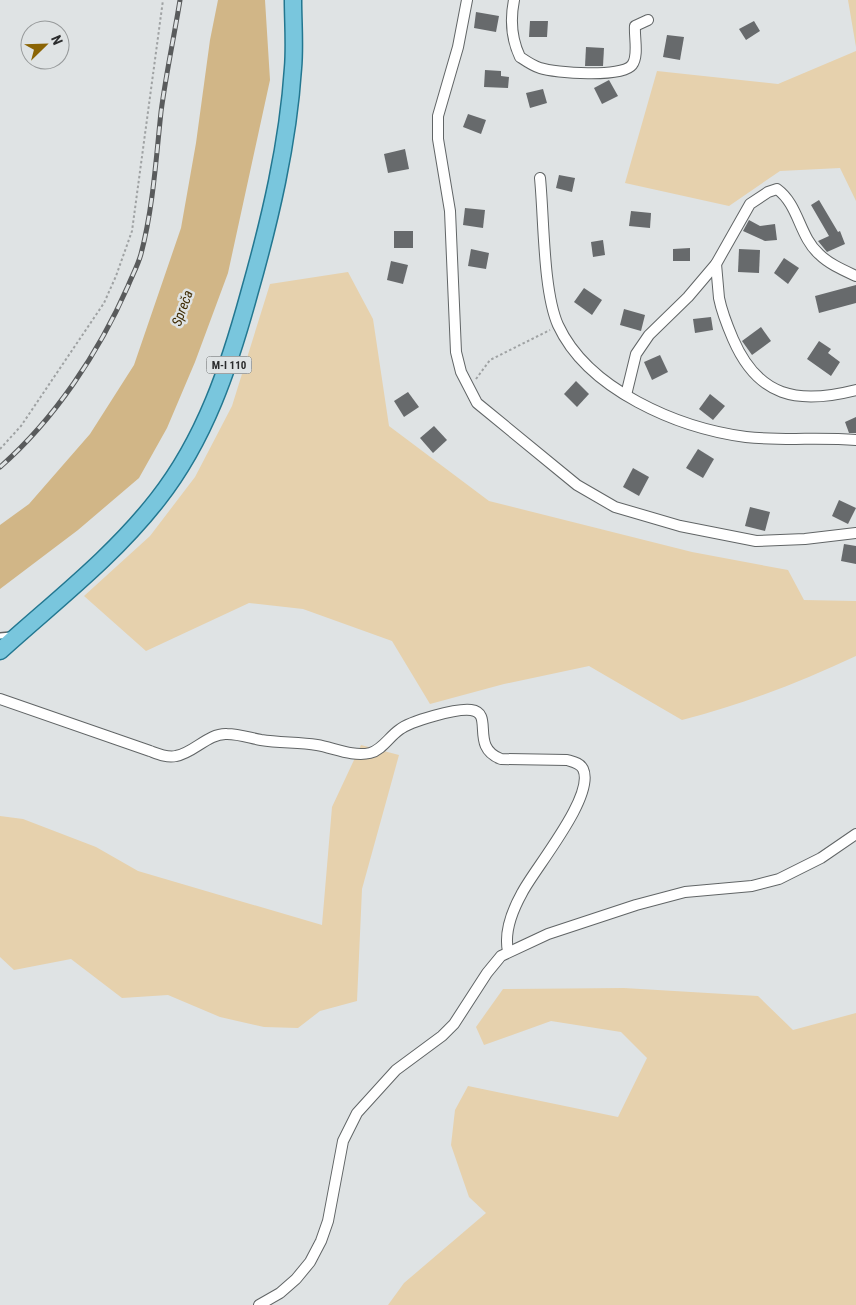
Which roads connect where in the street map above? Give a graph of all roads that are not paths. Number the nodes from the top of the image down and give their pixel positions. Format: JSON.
{"nodes":[{"id":1,"x":293,"y":0,"type":"edge"},
{"id":2,"x":468,"y":0,"type":"edge"},
{"id":3,"x":514,"y":0,"type":"edge"},
{"id":4,"x":648,"y":20,"type":"dead end"},
{"id":5,"x":540,"y":178,"type":"dead end"},
{"id":6,"x":716,"y":264,"type":"junction"},
{"id":7,"x":856,"y":276,"type":"edge"},
{"id":8,"x":856,"y":390,"type":"edge"},
{"id":9,"x":626,"y":395,"type":"junction"},
{"id":10,"x":856,"y":440,"type":"edge"},
{"id":11,"x":856,"y":533,"type":"edge"},
{"id":12,"x":19,"y":634,"type":"junction"},
{"id":13,"x":0,"y":636,"type":"edge"},
{"id":14,"x":0,"y":651,"type":"edge"},
{"id":15,"x":0,"y":699,"type":"edge"},
{"id":16,"x":856,"y":834,"type":"edge"},
{"id":17,"x":508,"y":951,"type":"junction"},
{"id":18,"x":259,"y":1305,"type":"edge"}],
"edges":[{"from":1,"to":12,"type":"main road","number":"M-I 110"},
{"from":2,"to":11,"type":"street"},
{"from":3,"to":4,"type":"street"},
{"from":5,"to":9,"type":"street"},
{"from":6,"to":7,"type":"street"},
{"from":6,"to":8,"type":"street"},
{"from":6,"to":9,"type":"street"},
{"from":9,"to":10,"type":"street"},
{"from":12,"to":13,"type":"lane"},
{"from":12,"to":14,"type":"main road","number":"M-I 110"},
{"from":15,"to":17,"type":"street"},
{"from":16,"to":17,"type":"street"},
{"from":17,"to":18,"type":"street"}]}
